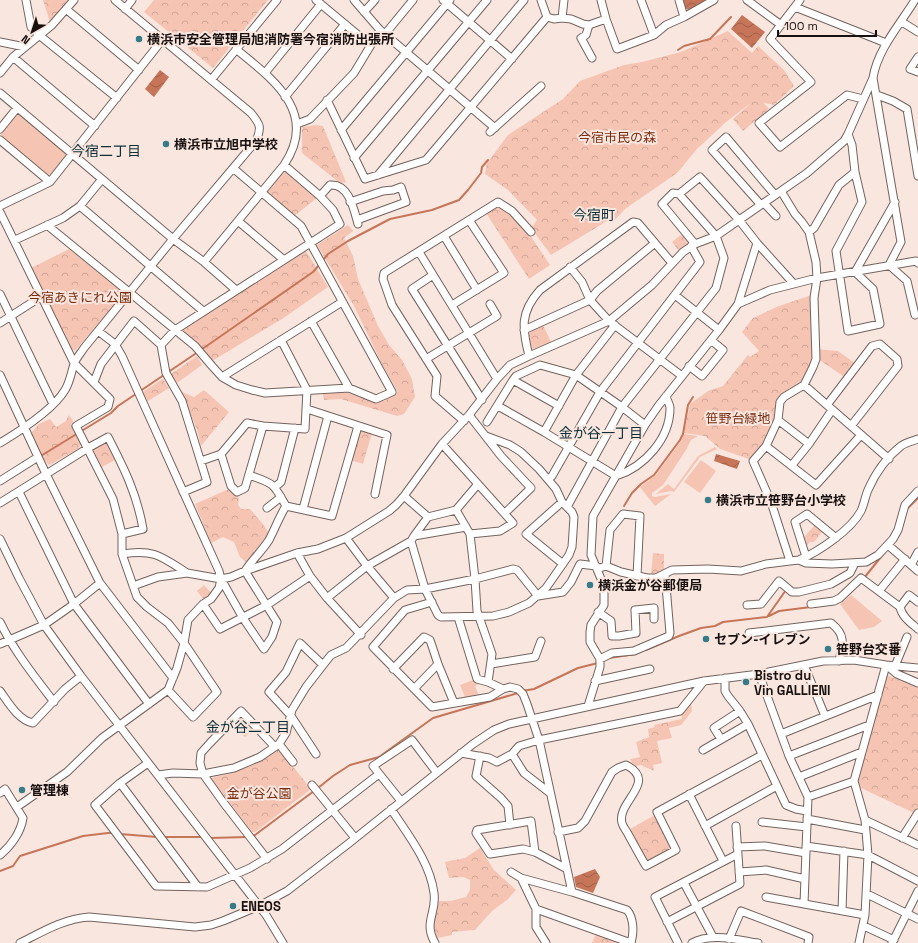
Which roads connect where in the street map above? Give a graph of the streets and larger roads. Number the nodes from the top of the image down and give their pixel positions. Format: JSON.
{"nodes":[{"id":1,"x":26,"y":0,"type":"edge"},
{"id":2,"x":74,"y":0,"type":"edge"},
{"id":3,"x":115,"y":0,"type":"edge"},
{"id":4,"x":132,"y":0,"type":"edge"},
{"id":5,"x":277,"y":0,"type":"edge"},
{"id":6,"x":354,"y":0,"type":"edge"},
{"id":7,"x":375,"y":0,"type":"edge"},
{"id":8,"x":413,"y":0,"type":"edge"},
{"id":9,"x":487,"y":0,"type":"edge"},
{"id":10,"x":524,"y":0,"type":"edge"},
{"id":11,"x":541,"y":0,"type":"edge"},
{"id":12,"x":564,"y":0,"type":"edge"},
{"id":13,"x":601,"y":0,"type":"edge"},
{"id":14,"x":641,"y":0,"type":"edge"},
{"id":15,"x":679,"y":0,"type":"edge"},
{"id":16,"x":714,"y":0,"type":"edge"},
{"id":17,"x":747,"y":0,"type":"edge"},
{"id":18,"x":800,"y":0,"type":"edge"},
{"id":19,"x":916,"y":0,"type":"edge"},
{"id":20,"x":447,"y":1,"type":"edge"},
{"id":21,"x":318,"y":2,"type":"edge"},
{"id":22,"x":795,"y":7,"type":"junction"},
{"id":23,"x":66,"y":9,"type":"junction"},
{"id":24,"x":125,"y":9,"type":"junction"},
{"id":25,"x":364,"y":12,"type":"junction"},
{"id":26,"x":547,"y":17,"type":"junction"},
{"id":27,"x":684,"y":17,"type":"junction"},
{"id":28,"x":562,"y":18,"type":"junction"},
{"id":29,"x":606,"y":19,"type":"junction"},
{"id":30,"x":468,"y":22,"type":"junction"},
{"id":31,"x":902,"y":22,"type":"junction"},
{"id":32,"x":345,"y":24,"type":"junction"},
{"id":33,"x":589,"y":25,"type":"junction"},
{"id":34,"x":782,"y":25,"type":"junction"},
{"id":35,"x":382,"y":32,"type":"junction"},
{"id":36,"x":918,"y":32,"type":"edge"},
{"id":37,"x":39,"y":35,"type":"junction"},
{"id":38,"x":654,"y":35,"type":"junction"},
{"id":39,"x":163,"y":39,"type":"junction"},
{"id":40,"x":490,"y":40,"type":"junction"},
{"id":41,"x":0,"y":42,"type":"edge"},
{"id":42,"x":886,"y":43,"type":"junction"},
{"id":43,"x":370,"y":45,"type":"junction"},
{"id":44,"x":25,"y":47,"type":"junction"},
{"id":45,"x":236,"y":50,"type":"junction"},
{"id":46,"x":406,"y":52,"type":"junction"},
{"id":47,"x":13,"y":57,"type":"junction"},
{"id":48,"x":918,"y":57,"type":"edge"},
{"id":49,"x":592,"y":58,"type":"dead end"},
{"id":50,"x":512,"y":59,"type":"junction"},
{"id":51,"x":139,"y":70,"type":"junction"},
{"id":52,"x":427,"y":71,"type":"junction"},
{"id":53,"x":918,"y":72,"type":"edge"},
{"id":54,"x":0,"y":73,"type":"edge"},
{"id":55,"x":265,"y":73,"type":"junction"},
{"id":56,"x":873,"y":78,"type":"junction"},
{"id":57,"x":211,"y":80,"type":"junction"},
{"id":58,"x":541,"y":86,"type":"dead end"},
{"id":59,"x":449,"y":89,"type":"junction"},
{"id":60,"x":0,"y":93,"type":"edge"},
{"id":61,"x":877,"y":95,"type":"junction"},
{"id":62,"x":285,"y":97,"type":"junction"},
{"id":63,"x":117,"y":98,"type":"junction"},
{"id":64,"x":863,"y":99,"type":"junction"},
{"id":65,"x":327,"y":100,"type":"junction"},
{"id":66,"x":17,"y":108,"type":"junction"},
{"id":67,"x":471,"y":108,"type":"junction"},
{"id":68,"x":297,"y":124,"type":"junction"},
{"id":69,"x":95,"y":126,"type":"junction"},
{"id":70,"x":0,"y":129,"type":"edge"},
{"id":71,"x":341,"y":130,"type":"junction"},
{"id":72,"x":848,"y":134,"type":"junction"},
{"id":73,"x":0,"y":140,"type":"edge"},
{"id":74,"x":72,"y":154,"type":"junction"},
{"id":75,"x":354,"y":158,"type":"junction"},
{"id":76,"x":284,"y":165,"type":"junction"},
{"id":77,"x":233,"y":168,"type":"junction"},
{"id":78,"x":855,"y":172,"type":"junction"},
{"id":79,"x":378,"y":175,"type":"junction"},
{"id":80,"x":918,"y":176,"type":"edge"},
{"id":81,"x":102,"y":179,"type":"junction"},
{"id":82,"x":50,"y":182,"type":"junction"},
{"id":83,"x":262,"y":193,"type":"junction"},
{"id":84,"x":778,"y":193,"type":"junction"},
{"id":85,"x":679,"y":194,"type":"junction"},
{"id":86,"x":320,"y":196,"type":"junction"},
{"id":87,"x":350,"y":202,"type":"junction"},
{"id":88,"x":895,"y":202,"type":"junction"},
{"id":89,"x":763,"y":204,"type":"junction"},
{"id":90,"x":0,"y":206,"type":"edge"},
{"id":91,"x":80,"y":206,"type":"junction"},
{"id":92,"x":0,"y":212,"type":"edge"},
{"id":93,"x":776,"y":216,"type":"dead end"},
{"id":94,"x":469,"y":220,"type":"junction"},
{"id":95,"x":739,"y":220,"type":"junction"},
{"id":96,"x":238,"y":221,"type":"junction"},
{"id":97,"x":47,"y":225,"type":"junction"},
{"id":98,"x":531,"y":232,"type":"dead end"},
{"id":99,"x":809,"y":232,"type":"junction"},
{"id":100,"x":444,"y":236,"type":"junction"},
{"id":101,"x":716,"y":236,"type":"junction"},
{"id":102,"x":173,"y":238,"type":"junction"},
{"id":103,"x":15,"y":240,"type":"junction"},
{"id":104,"x":757,"y":242,"type":"junction"},
{"id":105,"x":310,"y":243,"type":"junction"},
{"id":106,"x":655,"y":243,"type":"junction"},
{"id":107,"x":693,"y":245,"type":"junction"},
{"id":108,"x":419,"y":252,"type":"junction"},
{"id":109,"x":284,"y":260,"type":"junction"},
{"id":110,"x":917,"y":260,"type":"edge"},
{"id":111,"x":204,"y":262,"type":"junction"},
{"id":112,"x":672,"y":263,"type":"junction"},
{"id":113,"x":889,"y":265,"type":"junction"},
{"id":114,"x":151,"y":266,"type":"junction"},
{"id":115,"x":570,"y":267,"type":"junction"},
{"id":116,"x":855,"y":272,"type":"junction"},
{"id":117,"x":433,"y":275,"type":"junction"},
{"id":118,"x":839,"y":275,"type":"junction"},
{"id":119,"x":817,"y":278,"type":"junction"},
{"id":120,"x":794,"y":284,"type":"junction"},
{"id":121,"x":236,"y":290,"type":"junction"},
{"id":122,"x":476,"y":290,"type":"junction"},
{"id":123,"x":130,"y":292,"type":"junction"},
{"id":124,"x":0,"y":294,"type":"edge"},
{"id":125,"x":675,"y":295,"type":"junction"},
{"id":126,"x":42,"y":296,"type":"junction"},
{"id":127,"x":590,"y":300,"type":"junction"},
{"id":128,"x":342,"y":302,"type":"junction"},
{"id":129,"x":490,"y":304,"type":"dead end"},
{"id":130,"x":738,"y":304,"type":"junction"},
{"id":131,"x":452,"y":305,"type":"junction"},
{"id":132,"x":203,"y":311,"type":"junction"},
{"id":133,"x":697,"y":313,"type":"junction"},
{"id":134,"x":915,"y":315,"type":"dead end"},
{"id":135,"x":10,"y":316,"type":"junction"},
{"id":136,"x":311,"y":321,"type":"junction"},
{"id":137,"x":0,"y":323,"type":"edge"},
{"id":138,"x":612,"y":323,"type":"junction"},
{"id":139,"x":175,"y":330,"type":"junction"},
{"id":140,"x":524,"y":330,"type":"junction"},
{"id":141,"x":719,"y":330,"type":"junction"},
{"id":142,"x":98,"y":331,"type":"junction"},
{"id":143,"x":469,"y":333,"type":"junction"},
{"id":144,"x":280,"y":340,"type":"junction"},
{"id":145,"x":711,"y":340,"type":"junction"},
{"id":146,"x":639,"y":343,"type":"junction"},
{"id":147,"x":115,"y":344,"type":"junction"},
{"id":148,"x":161,"y":345,"type":"junction"},
{"id":149,"x":448,"y":346,"type":"junction"},
{"id":150,"x":529,"y":356,"type":"junction"},
{"id":151,"x":426,"y":359,"type":"junction"},
{"id":152,"x":660,"y":360,"type":"junction"},
{"id":153,"x":74,"y":363,"type":"junction"},
{"id":154,"x":690,"y":366,"type":"junction"},
{"id":155,"x":0,"y":375,"type":"edge"},
{"id":156,"x":576,"y":375,"type":"junction"},
{"id":157,"x":682,"y":376,"type":"junction"},
{"id":158,"x":222,"y":377,"type":"junction"},
{"id":159,"x":497,"y":379,"type":"junction"},
{"id":160,"x":513,"y":380,"type":"junction"},
{"id":161,"x":94,"y":382,"type":"junction"},
{"id":162,"x":804,"y":385,"type":"junction"},
{"id":163,"x":349,"y":388,"type":"junction"},
{"id":164,"x":307,"y":390,"type":"junction"},
{"id":165,"x":600,"y":392,"type":"junction"},
{"id":166,"x":666,"y":396,"type":"junction"},
{"id":167,"x":482,"y":400,"type":"junction"},
{"id":168,"x":53,"y":404,"type":"junction"},
{"id":169,"x":498,"y":406,"type":"junction"},
{"id":170,"x":559,"y":406,"type":"junction"},
{"id":171,"x":622,"y":407,"type":"junction"},
{"id":172,"x":830,"y":408,"type":"junction"},
{"id":173,"x":307,"y":410,"type":"junction"},
{"id":174,"x":469,"y":415,"type":"junction"},
{"id":175,"x":328,"y":416,"type":"junction"},
{"id":176,"x":778,"y":420,"type":"junction"},
{"id":177,"x":464,"y":421,"type":"junction"},
{"id":178,"x":645,"y":425,"type":"junction"},
{"id":179,"x":263,"y":426,"type":"junction"},
{"id":180,"x":358,"y":426,"type":"junction"},
{"id":181,"x":851,"y":426,"type":"junction"},
{"id":182,"x":25,"y":428,"type":"junction"},
{"id":183,"x":295,"y":428,"type":"junction"},
{"id":184,"x":484,"y":429,"type":"junction"},
{"id":185,"x":544,"y":432,"type":"junction"},
{"id":186,"x":861,"y":435,"type":"junction"},
{"id":187,"x":918,"y":439,"type":"edge"},
{"id":188,"x":0,"y":443,"type":"edge"},
{"id":189,"x":442,"y":444,"type":"junction"},
{"id":190,"x":809,"y":444,"type":"junction"},
{"id":191,"x":766,"y":446,"type":"junction"},
{"id":192,"x":568,"y":447,"type":"junction"},
{"id":193,"x":88,"y":448,"type":"junction"},
{"id":194,"x":221,"y":454,"type":"junction"},
{"id":195,"x":38,"y":457,"type":"junction"},
{"id":196,"x":889,"y":459,"type":"junction"},
{"id":197,"x":201,"y":461,"type":"junction"},
{"id":198,"x":592,"y":462,"type":"junction"},
{"id":199,"x":792,"y":465,"type":"junction"},
{"id":200,"x":46,"y":474,"type":"junction"},
{"id":201,"x":249,"y":475,"type":"junction"},
{"id":202,"x":616,"y":476,"type":"junction"},
{"id":203,"x":548,"y":479,"type":"junction"},
{"id":204,"x":0,"y":481,"type":"edge"},
{"id":205,"x":478,"y":484,"type":"junction"},
{"id":206,"x":275,"y":487,"type":"junction"},
{"id":207,"x":918,"y":490,"type":"edge"},
{"id":208,"x":19,"y":492,"type":"junction"},
{"id":209,"x":183,"y":492,"type":"junction"},
{"id":210,"x":375,"y":494,"type":"dead end"},
{"id":211,"x":281,"y":496,"type":"junction"},
{"id":212,"x":404,"y":496,"type":"junction"},
{"id":213,"x":0,"y":503,"type":"edge"},
{"id":214,"x":564,"y":504,"type":"junction"},
{"id":215,"x":286,"y":506,"type":"junction"},
{"id":216,"x":267,"y":508,"type":"dead end"},
{"id":217,"x":303,"y":509,"type":"junction"},
{"id":218,"x":456,"y":510,"type":"junction"},
{"id":219,"x":505,"y":513,"type":"junction"},
{"id":220,"x":428,"y":516,"type":"junction"},
{"id":221,"x":466,"y":527,"type":"junction"},
{"id":222,"x":122,"y":534,"type":"junction"},
{"id":223,"x":470,"y":534,"type":"junction"},
{"id":224,"x":0,"y":538,"type":"edge"},
{"id":225,"x":346,"y":538,"type":"junction"},
{"id":226,"x":836,"y":538,"type":"junction"},
{"id":227,"x":412,"y":539,"type":"junction"},
{"id":228,"x":888,"y":545,"type":"junction"},
{"id":229,"x":918,"y":552,"type":"edge"},
{"id":230,"x":296,"y":553,"type":"junction"},
{"id":231,"x":122,"y":554,"type":"junction"},
{"id":232,"x":806,"y":557,"type":"junction"},
{"id":233,"x":904,"y":559,"type":"junction"},
{"id":234,"x":799,"y":560,"type":"junction"},
{"id":235,"x":790,"y":561,"type":"junction"},
{"id":236,"x":855,"y":563,"type":"junction"},
{"id":237,"x":563,"y":564,"type":"junction"},
{"id":238,"x":911,"y":565,"type":"junction"},
{"id":239,"x":367,"y":566,"type":"junction"},
{"id":240,"x":606,"y":566,"type":"junction"},
{"id":241,"x":597,"y":568,"type":"junction"},
{"id":242,"x":918,"y":570,"type":"edge"},
{"id":243,"x":245,"y":571,"type":"junction"},
{"id":244,"x":187,"y":573,"type":"junction"},
{"id":245,"x":665,"y":574,"type":"junction"},
{"id":246,"x":310,"y":576,"type":"junction"},
{"id":247,"x":637,"y":576,"type":"junction"},
{"id":248,"x":221,"y":579,"type":"junction"},
{"id":249,"x":475,"y":579,"type":"junction"},
{"id":250,"x":100,"y":583,"type":"junction"},
{"id":251,"x":425,"y":589,"type":"junction"},
{"id":252,"x":132,"y":590,"type":"junction"},
{"id":253,"x":879,"y":591,"type":"junction"},
{"id":254,"x":538,"y":596,"type":"junction"},
{"id":255,"x":327,"y":598,"type":"junction"},
{"id":256,"x":394,"y":598,"type":"junction"},
{"id":257,"x":432,"y":602,"type":"junction"},
{"id":258,"x":918,"y":602,"type":"edge"},
{"id":259,"x":74,"y":604,"type":"junction"},
{"id":260,"x":203,"y":604,"type":"junction"},
{"id":261,"x":811,"y":604,"type":"dead end"},
{"id":262,"x":267,"y":605,"type":"junction"},
{"id":263,"x":747,"y":605,"type":"dead end"},
{"id":264,"x":900,"y":607,"type":"junction"},
{"id":265,"x":598,"y":612,"type":"junction"},
{"id":266,"x":458,"y":617,"type":"junction"},
{"id":267,"x":480,"y":617,"type":"junction"},
{"id":268,"x":243,"y":618,"type":"junction"},
{"id":269,"x":654,"y":619,"type":"dead end"},
{"id":270,"x":0,"y":622,"type":"edge"},
{"id":271,"x":44,"y":626,"type":"junction"},
{"id":272,"x":918,"y":629,"type":"edge"},
{"id":273,"x":749,"y":633,"type":"dead end"},
{"id":274,"x":361,"y":634,"type":"junction"},
{"id":275,"x":907,"y":637,"type":"dead end"},
{"id":276,"x":9,"y":640,"type":"junction"},
{"id":277,"x":541,"y":641,"type":"dead end"},
{"id":278,"x":184,"y":643,"type":"junction"},
{"id":279,"x":0,"y":644,"type":"edge"},
{"id":280,"x":600,"y":659,"type":"junction"},
{"id":281,"x":839,"y":660,"type":"junction"},
{"id":282,"x":438,"y":664,"type":"junction"},
{"id":283,"x":491,"y":664,"type":"junction"},
{"id":284,"x":323,"y":665,"type":"junction"},
{"id":285,"x":804,"y":665,"type":"junction"},
{"id":286,"x":886,"y":665,"type":"junction"},
{"id":287,"x":895,"y":666,"type":"junction"},
{"id":288,"x":918,"y":668,"type":"edge"},
{"id":289,"x":394,"y":669,"type":"junction"},
{"id":290,"x":650,"y":669,"type":"dead end"},
{"id":291,"x":759,"y":674,"type":"junction"},
{"id":292,"x":81,"y":676,"type":"junction"},
{"id":293,"x":173,"y":678,"type":"junction"},
{"id":294,"x":725,"y":678,"type":"junction"},
{"id":295,"x":595,"y":681,"type":"junction"},
{"id":296,"x":704,"y":681,"type":"junction"},
{"id":297,"x":488,"y":682,"type":"junction"},
{"id":298,"x":918,"y":683,"type":"edge"},
{"id":299,"x":414,"y":689,"type":"junction"},
{"id":300,"x":503,"y":689,"type":"junction"},
{"id":301,"x":168,"y":690,"type":"junction"},
{"id":302,"x":0,"y":691,"type":"edge"},
{"id":303,"x":878,"y":695,"type":"junction"},
{"id":304,"x":54,"y":702,"type":"junction"},
{"id":305,"x":454,"y":703,"type":"junction"},
{"id":306,"x":149,"y":704,"type":"junction"},
{"id":307,"x":588,"y":706,"type":"junction"},
{"id":308,"x":740,"y":711,"type":"junction"},
{"id":309,"x":291,"y":716,"type":"junction"},
{"id":310,"x":825,"y":716,"type":"junction"},
{"id":311,"x":533,"y":718,"type":"junction"},
{"id":312,"x":748,"y":724,"type":"junction"},
{"id":313,"x":120,"y":725,"type":"junction"},
{"id":314,"x":869,"y":725,"type":"junction"},
{"id":315,"x":781,"y":734,"type":"junction"},
{"id":316,"x":538,"y":740,"type":"junction"},
{"id":317,"x":721,"y":740,"type":"junction"},
{"id":318,"x":277,"y":745,"type":"junction"},
{"id":319,"x":703,"y":750,"type":"dead end"},
{"id":320,"x":862,"y":752,"type":"junction"},
{"id":321,"x":461,"y":753,"type":"junction"},
{"id":322,"x":316,"y":754,"type":"dead end"},
{"id":323,"x":512,"y":754,"type":"junction"},
{"id":324,"x":762,"y":755,"type":"junction"},
{"id":325,"x":480,"y":756,"type":"junction"},
{"id":326,"x":790,"y":756,"type":"junction"},
{"id":327,"x":293,"y":762,"type":"dead end"},
{"id":328,"x":148,"y":763,"type":"junction"},
{"id":329,"x":437,"y":773,"type":"junction"},
{"id":330,"x":158,"y":774,"type":"junction"},
{"id":331,"x":203,"y":774,"type":"junction"},
{"id":332,"x":379,"y":774,"type":"junction"},
{"id":333,"x":799,"y":777,"type":"junction"},
{"id":334,"x":854,"y":781,"type":"junction"},
{"id":335,"x":120,"y":783,"type":"junction"},
{"id":336,"x":312,"y":785,"type":"dead end"},
{"id":337,"x":776,"y":786,"type":"junction"},
{"id":338,"x":0,"y":792,"type":"edge"},
{"id":339,"x":550,"y":793,"type":"junction"},
{"id":340,"x":689,"y":794,"type":"junction"},
{"id":341,"x":808,"y":797,"type":"junction"},
{"id":342,"x":401,"y":801,"type":"junction"},
{"id":343,"x":17,"y":807,"type":"junction"},
{"id":344,"x":391,"y":809,"type":"junction"},
{"id":345,"x":332,"y":810,"type":"junction"},
{"id":346,"x":807,"y":811,"type":"junction"},
{"id":347,"x":918,"y":813,"type":"edge"},
{"id":348,"x":807,"y":819,"type":"junction"},
{"id":349,"x":865,"y":820,"type":"junction"},
{"id":350,"x":762,"y":822,"type":"dead end"},
{"id":351,"x":510,"y":825,"type":"junction"},
{"id":352,"x":705,"y":826,"type":"junction"},
{"id":353,"x":736,"y":826,"type":"dead end"},
{"id":354,"x":807,"y":827,"type":"junction"},
{"id":355,"x":865,"y":830,"type":"junction"},
{"id":356,"x":558,"y":832,"type":"junction"},
{"id":357,"x":355,"y":838,"type":"junction"},
{"id":358,"x":902,"y":838,"type":"junction"},
{"id":359,"x":918,"y":845,"type":"edge"},
{"id":360,"x":806,"y":850,"type":"junction"},
{"id":361,"x":737,"y":851,"type":"junction"},
{"id":362,"x":844,"y":851,"type":"junction"},
{"id":363,"x":535,"y":852,"type":"junction"},
{"id":364,"x":0,"y":855,"type":"edge"},
{"id":365,"x":868,"y":855,"type":"junction"},
{"id":366,"x":267,"y":859,"type":"junction"},
{"id":367,"x":723,"y":861,"type":"junction"},
{"id":368,"x":567,"y":868,"type":"junction"},
{"id":369,"x":511,"y":872,"type":"dead end"},
{"id":370,"x":739,"y":872,"type":"junction"},
{"id":371,"x":236,"y":875,"type":"junction"},
{"id":372,"x":521,"y":878,"type":"junction"},
{"id":373,"x":805,"y":880,"type":"junction"},
{"id":374,"x":918,"y":881,"type":"edge"},
{"id":375,"x":684,"y":883,"type":"junction"},
{"id":376,"x":198,"y":887,"type":"junction"},
{"id":377,"x":918,"y":891,"type":"edge"},
{"id":378,"x":572,"y":892,"type":"junction"},
{"id":379,"x":867,"y":894,"type":"junction"},
{"id":380,"x":766,"y":897,"type":"dead end"},
{"id":381,"x":804,"y":904,"type":"junction"},
{"id":382,"x":259,"y":906,"type":"junction"},
{"id":383,"x":697,"y":906,"type":"junction"},
{"id":384,"x":536,"y":910,"type":"junction"},
{"id":385,"x":842,"y":911,"type":"junction"},
{"id":386,"x":907,"y":914,"type":"junction"},
{"id":387,"x":865,"y":915,"type":"junction"},
{"id":388,"x":918,"y":919,"type":"edge"},
{"id":389,"x":667,"y":922,"type":"junction"},
{"id":390,"x":864,"y":926,"type":"junction"},
{"id":391,"x":713,"y":938,"type":"junction"},
{"id":392,"x":729,"y":939,"type":"junction"},
{"id":393,"x":893,"y":942,"type":"edge"},
{"id":394,"x":20,"y":943,"type":"edge"},
{"id":395,"x":283,"y":943,"type":"edge"},
{"id":396,"x":435,"y":943,"type":"edge"},
{"id":397,"x":546,"y":943,"type":"edge"},
{"id":398,"x":631,"y":943,"type":"edge"},
{"id":399,"x":678,"y":943,"type":"edge"},
{"id":400,"x":692,"y":943,"type":"edge"},
{"id":401,"x":758,"y":943,"type":"edge"},
{"id":402,"x":808,"y":943,"type":"edge"},
{"id":403,"x":859,"y":943,"type":"edge"}],
"edges":[{"from":1,"to":37,"type":"street"},
{"from":2,"to":23,"type":"street"},
{"from":3,"to":24,"type":"street"},
{"from":4,"to":24,"type":"street"},
{"from":5,"to":45,"type":"street"},
{"from":6,"to":25,"type":"street"},
{"from":7,"to":25,"type":"street"},
{"from":8,"to":35,"type":"street"},
{"from":9,"to":30,"type":"street"},
{"from":10,"to":40,"type":"street"},
{"from":11,"to":26,"type":"street"},
{"from":12,"to":28,"type":"street"},
{"from":13,"to":29,"type":"street"},
{"from":14,"to":38,"type":"street"},
{"from":15,"to":27,"type":"street"},
{"from":16,"to":27,"type":"street"},
{"from":17,"to":34,"type":"street"},
{"from":18,"to":22,"type":"street"},
{"from":19,"to":31,"type":"street"},
{"from":20,"to":30,"type":"street"},
{"from":20,"to":46,"type":"street"},
{"from":21,"to":32,"type":"street"},
{"from":21,"to":55,"type":"street"},
{"from":22,"to":34,"type":"street"},
{"from":22,"to":42,"type":"street"},
{"from":23,"to":37,"type":"street"},
{"from":23,"to":51,"type":"street"},
{"from":24,"to":39,"type":"street"},
{"from":25,"to":35,"type":"street"},
{"from":26,"to":28,"type":"street"},
{"from":26,"to":50,"type":"street"},
{"from":27,"to":38,"type":"street"},
{"from":28,"to":33,"type":"street"},
{"from":29,"to":33,"type":"street"},
{"from":29,"to":38,"type":"street"},
{"from":30,"to":40,"type":"street"},
{"from":30,"to":52,"type":"street"},
{"from":31,"to":36,"type":"street"},
{"from":31,"to":42,"type":"street"},
{"from":32,"to":43,"type":"street"},
{"from":32,"to":62,"type":"street"},
{"from":33,"to":49,"type":"street"},
{"from":34,"to":64,"type":"street"},
{"from":35,"to":43,"type":"street"},
{"from":35,"to":46,"type":"street"},
{"from":37,"to":44,"type":"street"},
{"from":37,"to":63,"type":"street"},
{"from":39,"to":51,"type":"street"},
{"from":39,"to":57,"type":"street"},
{"from":40,"to":50,"type":"street"},
{"from":40,"to":59,"type":"street"},
{"from":41,"to":44,"type":"street"},
{"from":42,"to":56,"type":"street"},
{"from":43,"to":65,"type":"street"},
{"from":44,"to":47,"type":"street"},
{"from":45,"to":55,"type":"street"},
{"from":45,"to":57,"type":"street"},
{"from":46,"to":52,"type":"street"},
{"from":46,"to":71,"type":"street"},
{"from":47,"to":54,"type":"street"},
{"from":47,"to":69,"type":"street"},
{"from":48,"to":53,"type":"street"},
{"from":50,"to":67,"type":"street"},
{"from":51,"to":63,"type":"street"},
{"from":52,"to":59,"type":"street"},
{"from":52,"to":75,"type":"street"},
{"from":55,"to":62,"type":"street"},
{"from":56,"to":61,"type":"street"},
{"from":56,"to":64,"type":"street"},
{"from":57,"to":77,"type":"street"},
{"from":58,"to":67,"type":"street"},
{"from":59,"to":67,"type":"street"},
{"from":59,"to":79,"type":"street"},
{"from":60,"to":66,"type":"street"},
{"from":61,"to":80,"type":"street"},
{"from":61,"to":88,"type":"street"},
{"from":62,"to":68,"type":"street"},
{"from":63,"to":69,"type":"street"},
{"from":64,"to":72,"type":"street"},
{"from":65,"to":68,"type":"street"},
{"from":65,"to":71,"type":"street"},
{"from":66,"to":70,"type":"street"},
{"from":66,"to":74,"type":"street"},
{"from":67,"to":79,"type":"street"},
{"from":68,"to":76,"type":"street"},
{"from":69,"to":74,"type":"street"},
{"from":71,"to":75,"type":"street"},
{"from":72,"to":78,"type":"street"},
{"from":72,"to":84,"type":"street"},
{"from":73,"to":82,"type":"street"},
{"from":74,"to":81,"type":"street"},
{"from":74,"to":82,"type":"street"},
{"from":75,"to":79,"type":"street"},
{"from":76,"to":83,"type":"street"},
{"from":76,"to":86,"type":"street"},
{"from":77,"to":83,"type":"street"},
{"from":77,"to":102,"type":"street"},
{"from":78,"to":99,"type":"street"},
{"from":78,"to":118,"type":"street"},
{"from":81,"to":91,"type":"street"},
{"from":81,"to":102,"type":"street"},
{"from":82,"to":90,"type":"street"},
{"from":83,"to":96,"type":"street"},
{"from":83,"to":105,"type":"street"},
{"from":84,"to":89,"type":"street"},
{"from":84,"to":89,"type":"street"},
{"from":84,"to":99,"type":"street"},
{"from":85,"to":95,"type":"street"},
{"from":85,"to":101,"type":"street"},
{"from":85,"to":107,"type":"street"},
{"from":86,"to":87,"type":"street"},
{"from":86,"to":105,"type":"street"},
{"from":87,"to":87,"type":"street"},
{"from":88,"to":113,"type":"street"},
{"from":88,"to":116,"type":"street"},
{"from":89,"to":93,"type":"street"},
{"from":89,"to":95,"type":"street"},
{"from":91,"to":97,"type":"street"},
{"from":91,"to":114,"type":"street"},
{"from":92,"to":103,"type":"street"},
{"from":94,"to":98,"type":"street"},
{"from":94,"to":100,"type":"street"},
{"from":94,"to":122,"type":"street"},
{"from":95,"to":101,"type":"street"},
{"from":95,"to":104,"type":"street"},
{"from":96,"to":109,"type":"street"},
{"from":96,"to":111,"type":"street"},
{"from":97,"to":103,"type":"street"},
{"from":97,"to":123,"type":"street"},
{"from":99,"to":119,"type":"street"},
{"from":100,"to":108,"type":"street"},
{"from":100,"to":122,"type":"street"},
{"from":101,"to":107,"type":"street"},
{"from":101,"to":133,"type":"street"},
{"from":102,"to":111,"type":"street"},
{"from":102,"to":114,"type":"street"},
{"from":103,"to":126,"type":"street"},
{"from":104,"to":120,"type":"street"},
{"from":104,"to":130,"type":"street"},
{"from":105,"to":109,"type":"street"},
{"from":105,"to":128,"type":"street"},
{"from":106,"to":112,"type":"street"},
{"from":106,"to":115,"type":"street"},
{"from":106,"to":127,"type":"street"},
{"from":107,"to":112,"type":"street"},
{"from":107,"to":125,"type":"street"},
{"from":108,"to":117,"type":"street"},
{"from":108,"to":151,"type":"street"},
{"from":109,"to":121,"type":"street"},
{"from":110,"to":113,"type":"street"},
{"from":111,"to":121,"type":"street"},
{"from":112,"to":138,"type":"street"},
{"from":113,"to":116,"type":"street"},
{"from":113,"to":134,"type":"street"},
{"from":114,"to":123,"type":"street"},
{"from":114,"to":132,"type":"street"},
{"from":115,"to":127,"type":"street"},
{"from":115,"to":140,"type":"street"},
{"from":116,"to":118,"type":"street"},
{"from":116,"to":118,"type":"street"},
{"from":117,"to":131,"type":"street"},
{"from":117,"to":149,"type":"street"},
{"from":118,"to":119,"type":"street"},
{"from":119,"to":120,"type":"street"},
{"from":119,"to":162,"type":"street"},
{"from":120,"to":130,"type":"street"},
{"from":121,"to":132,"type":"street"},
{"from":122,"to":131,"type":"street"},
{"from":123,"to":139,"type":"street"},
{"from":123,"to":142,"type":"street"},
{"from":124,"to":135,"type":"street"},
{"from":125,"to":133,"type":"street"},
{"from":125,"to":146,"type":"street"},
{"from":126,"to":135,"type":"street"},
{"from":126,"to":153,"type":"street"},
{"from":127,"to":138,"type":"street"},
{"from":127,"to":140,"type":"street"},
{"from":128,"to":136,"type":"street"},
{"from":128,"to":163,"type":"street"},
{"from":129,"to":143,"type":"street"},
{"from":130,"to":141,"type":"street"},
{"from":131,"to":143,"type":"street"},
{"from":132,"to":139,"type":"street"},
{"from":133,"to":141,"type":"street"},
{"from":133,"to":152,"type":"street"},
{"from":135,"to":137,"type":"street"},
{"from":135,"to":168,"type":"street"},
{"from":136,"to":144,"type":"street"},
{"from":136,"to":163,"type":"street"},
{"from":138,"to":146,"type":"street"},
{"from":138,"to":150,"type":"street"},
{"from":138,"to":156,"type":"street"},
{"from":139,"to":148,"type":"street"},
{"from":139,"to":158,"type":"street"},
{"from":140,"to":150,"type":"street"},
{"from":141,"to":145,"type":"street"},
{"from":142,"to":147,"type":"street"},
{"from":142,"to":153,"type":"street"},
{"from":143,"to":149,"type":"street"},
{"from":143,"to":159,"type":"street"},
{"from":144,"to":158,"type":"street"},
{"from":144,"to":164,"type":"street"},
{"from":145,"to":154,"type":"street"},
{"from":145,"to":154,"type":"street"},
{"from":146,"to":152,"type":"street"},
{"from":146,"to":165,"type":"street"},
{"from":147,"to":148,"type":"street"},
{"from":147,"to":161,"type":"street"},
{"from":147,"to":209,"type":"street"},
{"from":148,"to":197,"type":"street"},
{"from":149,"to":151,"type":"street"},
{"from":149,"to":167,"type":"street"},
{"from":150,"to":159,"type":"street"},
{"from":151,"to":177,"type":"street"},
{"from":152,"to":157,"type":"street"},
{"from":152,"to":171,"type":"street"},
{"from":153,"to":161,"type":"street"},
{"from":153,"to":168,"type":"street"},
{"from":154,"to":157,"type":"street"},
{"from":155,"to":182,"type":"street"},
{"from":156,"to":160,"type":"street"},
{"from":156,"to":165,"type":"street"},
{"from":156,"to":170,"type":"street"},
{"from":157,"to":166,"type":"street"},
{"from":158,"to":164,"type":"street"},
{"from":159,"to":167,"type":"street"},
{"from":160,"to":169,"type":"street"},
{"from":160,"to":170,"type":"street"},
{"from":161,"to":193,"type":"street"},
{"from":162,"to":172,"type":"street"},
{"from":162,"to":176,"type":"street"},
{"from":163,"to":164,"type":"street"},
{"from":164,"to":173,"type":"street"},
{"from":165,"to":171,"type":"street"},
{"from":165,"to":192,"type":"street"},
{"from":166,"to":178,"type":"street"},
{"from":166,"to":202,"type":"street"},
{"from":167,"to":174,"type":"street"},
{"from":168,"to":182,"type":"street"},
{"from":169,"to":184,"type":"street"},
{"from":169,"to":185,"type":"street"},
{"from":170,"to":185,"type":"street"},
{"from":171,"to":178,"type":"street"},
{"from":171,"to":198,"type":"street"},
{"from":172,"to":181,"type":"street"},
{"from":172,"to":181,"type":"street"},
{"from":172,"to":190,"type":"street"},
{"from":173,"to":175,"type":"street"},
{"from":173,"to":183,"type":"street"},
{"from":174,"to":177,"type":"street"},
{"from":174,"to":184,"type":"street"},
{"from":175,"to":180,"type":"street"},
{"from":175,"to":217,"type":"street"},
{"from":176,"to":190,"type":"street"},
{"from":176,"to":191,"type":"street"},
{"from":177,"to":189,"type":"street"},
{"from":178,"to":202,"type":"street"},
{"from":179,"to":183,"type":"street"},
{"from":179,"to":194,"type":"street"},
{"from":179,"to":201,"type":"street"},
{"from":180,"to":210,"type":"street"},
{"from":180,"to":217,"type":"street"},
{"from":181,"to":186,"type":"street"},
{"from":182,"to":188,"type":"street"},
{"from":182,"to":195,"type":"street"},
{"from":183,"to":206,"type":"street"},
{"from":184,"to":203,"type":"street"},
{"from":184,"to":219,"type":"street"},
{"from":185,"to":192,"type":"street"},
{"from":186,"to":196,"type":"street"},
{"from":186,"to":199,"type":"street"},
{"from":187,"to":196,"type":"street"},
{"from":189,"to":205,"type":"street"},
{"from":189,"to":212,"type":"street"},
{"from":190,"to":199,"type":"street"},
{"from":191,"to":199,"type":"street"},
{"from":191,"to":235,"type":"street"},
{"from":192,"to":198,"type":"street"},
{"from":192,"to":203,"type":"street"},
{"from":193,"to":200,"type":"street"},
{"from":193,"to":222,"type":"street"},
{"from":193,"to":222,"type":"street"},
{"from":194,"to":197,"type":"street"},
{"from":194,"to":201,"type":"street"},
{"from":195,"to":200,"type":"street"},
{"from":195,"to":204,"type":"street"},
{"from":196,"to":226,"type":"street"},
{"from":197,"to":209,"type":"street"},
{"from":198,"to":202,"type":"street"},
{"from":198,"to":214,"type":"street"},
{"from":200,"to":208,"type":"street"},
{"from":200,"to":250,"type":"street"},
{"from":201,"to":206,"type":"street"},
{"from":202,"to":241,"type":"street"},
{"from":203,"to":214,"type":"street"},
{"from":205,"to":218,"type":"street"},
{"from":205,"to":219,"type":"street"},
{"from":206,"to":211,"type":"street"},
{"from":207,"to":228,"type":"street"},
{"from":208,"to":213,"type":"street"},
{"from":208,"to":259,"type":"street"},
{"from":209,"to":248,"type":"street"},
{"from":211,"to":215,"type":"street"},
{"from":211,"to":216,"type":"street"},
{"from":212,"to":220,"type":"street"},
{"from":212,"to":225,"type":"street"},
{"from":214,"to":237,"type":"street"},
{"from":214,"to":237,"type":"street"},
{"from":215,"to":217,"type":"street"},
{"from":215,"to":243,"type":"street"},
{"from":218,"to":220,"type":"street"},
{"from":218,"to":221,"type":"street"},
{"from":219,"to":223,"type":"street"},
{"from":220,"to":227,"type":"street"},
{"from":221,"to":223,"type":"street"},
{"from":221,"to":227,"type":"street"},
{"from":222,"to":231,"type":"street"},
{"from":223,"to":249,"type":"street"},
{"from":224,"to":271,"type":"street"},
{"from":225,"to":230,"type":"street"},
{"from":225,"to":239,"type":"street"},
{"from":226,"to":232,"type":"street"},
{"from":226,"to":232,"type":"street"},
{"from":227,"to":239,"type":"street"},
{"from":227,"to":251,"type":"street"},
{"from":228,"to":233,"type":"street"},
{"from":228,"to":236,"type":"street"},
{"from":229,"to":238,"type":"street"},
{"from":230,"to":243,"type":"street"},
{"from":230,"to":246,"type":"street"},
{"from":231,"to":244,"type":"street"},
{"from":231,"to":252,"type":"street"},
{"from":232,"to":234,"type":"street"},
{"from":233,"to":238,"type":"street"},
{"from":233,"to":253,"type":"street"},
{"from":234,"to":235,"type":"street"},
{"from":234,"to":236,"type":"street"},
{"from":235,"to":245,"type":"street"},
{"from":236,"to":263,"type":"street"},
{"from":237,"to":254,"type":"street"},
{"from":238,"to":242,"type":"street"},
{"from":239,"to":255,"type":"street"},
{"from":239,"to":256,"type":"street"},
{"from":240,"to":241,"type":"street"},
{"from":240,"to":247,"type":"street"},
{"from":240,"to":247,"type":"street"},
{"from":241,"to":254,"type":"street"},
{"from":241,"to":265,"type":"street"},
{"from":243,"to":248,"type":"street"},
{"from":243,"to":262,"type":"street"},
{"from":244,"to":248,"type":"street"},
{"from":244,"to":252,"type":"street"},
{"from":245,"to":247,"type":"street"},
{"from":245,"to":280,"type":"street"},
{"from":246,"to":255,"type":"street"},
{"from":246,"to":262,"type":"street"},
{"from":248,"to":260,"type":"street"},
{"from":248,"to":268,"type":"street"},
{"from":249,"to":251,"type":"street"},
{"from":249,"to":254,"type":"street"},
{"from":249,"to":267,"type":"street"},
{"from":250,"to":259,"type":"street"},
{"from":250,"to":293,"type":"street"},
{"from":251,"to":256,"type":"street"},
{"from":251,"to":257,"type":"street"},
{"from":252,"to":278,"type":"street"},
{"from":253,"to":261,"type":"street"},
{"from":253,"to":264,"type":"street"},
{"from":254,"to":267,"type":"street"},
{"from":255,"to":274,"type":"street"},
{"from":256,"to":274,"type":"street"},
{"from":257,"to":266,"type":"street"},
{"from":257,"to":289,"type":"street"},
{"from":258,"to":264,"type":"street"},
{"from":259,"to":271,"type":"street"},
{"from":259,"to":306,"type":"street"},
{"from":260,"to":268,"type":"street"},
{"from":260,"to":278,"type":"street"},
{"from":262,"to":268,"type":"street"},
{"from":262,"to":268,"type":"street"},
{"from":264,"to":272,"type":"street"},
{"from":265,"to":269,"type":"street"},
{"from":265,"to":280,"type":"street"},
{"from":266,"to":267,"type":"street"},
{"from":266,"to":297,"type":"street"},
{"from":267,"to":283,"type":"street"},
{"from":270,"to":276,"type":"street"},
{"from":271,"to":276,"type":"street"},
{"from":271,"to":292,"type":"street"},
{"from":273,"to":281,"type":"street"},
{"from":274,"to":284,"type":"street"},
{"from":275,"to":287,"type":"street"},
{"from":276,"to":279,"type":"street"},
{"from":276,"to":304,"type":"street"},
{"from":277,"to":283,"type":"street"},
{"from":278,"to":293,"type":"street"},
{"from":278,"to":301,"type":"street"},
{"from":280,"to":295,"type":"street"},
{"from":281,"to":285,"type":"street"},
{"from":281,"to":286,"type":"street"},
{"from":282,"to":289,"type":"street"},
{"from":282,"to":299,"type":"street"},
{"from":282,"to":305,"type":"street"},
{"from":283,"to":297,"type":"street"},
{"from":284,"to":309,"type":"street"},
{"from":284,"to":309,"type":"street"},
{"from":285,"to":291,"type":"street"},
{"from":285,"to":310,"type":"street"},
{"from":286,"to":287,"type":"street"},
{"from":286,"to":298,"type":"street"},
{"from":286,"to":303,"type":"street"},
{"from":287,"to":288,"type":"street"},
{"from":289,"to":299,"type":"street"},
{"from":290,"to":295,"type":"street"},
{"from":291,"to":294,"type":"street"},
{"from":291,"to":315,"type":"street"},
{"from":292,"to":304,"type":"street"},
{"from":292,"to":313,"type":"street"},
{"from":293,"to":301,"type":"street"},
{"from":294,"to":296,"type":"street"},
{"from":294,"to":308,"type":"street"},
{"from":295,"to":307,"type":"street"},
{"from":296,"to":307,"type":"street"},
{"from":296,"to":316,"type":"street"},
{"from":297,"to":300,"type":"street"},
{"from":299,"to":305,"type":"street"},
{"from":300,"to":305,"type":"street"},
{"from":300,"to":311,"type":"street"},
{"from":301,"to":306,"type":"street"},
{"from":302,"to":304,"type":"street"},
{"from":303,"to":310,"type":"street"},
{"from":303,"to":314,"type":"street"},
{"from":306,"to":313,"type":"street"},
{"from":307,"to":311,"type":"street"},
{"from":308,"to":312,"type":"street"},
{"from":308,"to":317,"type":"street"},
{"from":309,"to":318,"type":"street"},
{"from":309,"to":322,"type":"street"},
{"from":310,"to":315,"type":"street"},
{"from":311,"to":316,"type":"street"},
{"from":311,"to":321,"type":"street"},
{"from":312,"to":317,"type":"street"},
{"from":312,"to":324,"type":"street"},
{"from":313,"to":328,"type":"street"},
{"from":313,"to":343,"type":"street"},
{"from":314,"to":320,"type":"street"},
{"from":314,"to":326,"type":"street"},
{"from":315,"to":326,"type":"street"},
{"from":316,"to":323,"type":"street"},
{"from":316,"to":339,"type":"street"},
{"from":317,"to":319,"type":"street"},
{"from":318,"to":327,"type":"street"},
{"from":318,"to":331,"type":"street"},
{"from":318,"to":331,"type":"street"},
{"from":320,"to":333,"type":"street"},
{"from":320,"to":334,"type":"street"},
{"from":321,"to":325,"type":"street"},
{"from":321,"to":329,"type":"street"},
{"from":323,"to":325,"type":"street"},
{"from":323,"to":339,"type":"street"},
{"from":324,"to":337,"type":"street"},
{"from":324,"to":340,"type":"street"},
{"from":325,"to":351,"type":"street"},
{"from":326,"to":333,"type":"street"},
{"from":328,"to":330,"type":"street"},
{"from":328,"to":335,"type":"street"},
{"from":329,"to":332,"type":"street"},
{"from":329,"to":342,"type":"street"},
{"from":330,"to":331,"type":"street"},
{"from":330,"to":371,"type":"street"},
{"from":331,"to":366,"type":"street"},
{"from":332,"to":342,"type":"street"},
{"from":332,"to":345,"type":"street"},
{"from":333,"to":341,"type":"street"},
{"from":334,"to":341,"type":"street"},
{"from":334,"to":349,"type":"street"},
{"from":335,"to":376,"type":"street"},
{"from":335,"to":376,"type":"street"},
{"from":336,"to":345,"type":"street"},
{"from":337,"to":346,"type":"street"},
{"from":337,"to":352,"type":"street"},
{"from":338,"to":343,"type":"street"},
{"from":339,"to":356,"type":"street"},
{"from":340,"to":352,"type":"street"},
{"from":340,"to":356,"type":"street"},
{"from":341,"to":346,"type":"street"},
{"from":342,"to":344,"type":"street"},
{"from":343,"to":364,"type":"street"},
{"from":344,"to":357,"type":"street"},
{"from":344,"to":396,"type":"street"},
{"from":345,"to":357,"type":"street"},
{"from":345,"to":366,"type":"street"},
{"from":346,"to":348,"type":"street"},
{"from":347,"to":358,"type":"street"},
{"from":348,"to":354,"type":"street"},
{"from":348,"to":355,"type":"street"},
{"from":349,"to":355,"type":"street"},
{"from":349,"to":358,"type":"street"},
{"from":350,"to":354,"type":"street"},
{"from":351,"to":363,"type":"street"},
{"from":351,"to":363,"type":"street"},
{"from":352,"to":367,"type":"street"},
{"from":353,"to":361,"type":"street"},
{"from":354,"to":360,"type":"street"},
{"from":355,"to":365,"type":"street"},
{"from":356,"to":368,"type":"street"},
{"from":357,"to":382,"type":"street"},
{"from":358,"to":359,"type":"street"},
{"from":360,"to":361,"type":"street"},
{"from":360,"to":362,"type":"street"},
{"from":360,"to":373,"type":"street"},
{"from":361,"to":367,"type":"street"},
{"from":361,"to":370,"type":"street"},
{"from":362,"to":365,"type":"street"},
{"from":362,"to":385,"type":"street"},
{"from":363,"to":368,"type":"street"},
{"from":365,"to":374,"type":"street"},
{"from":365,"to":379,"type":"street"},
{"from":366,"to":371,"type":"street"},
{"from":367,"to":375,"type":"street"},
{"from":368,"to":378,"type":"street"},
{"from":369,"to":372,"type":"street"},
{"from":370,"to":373,"type":"street"},
{"from":370,"to":383,"type":"street"},
{"from":371,"to":376,"type":"street"},
{"from":371,"to":382,"type":"street"},
{"from":372,"to":378,"type":"street"},
{"from":372,"to":384,"type":"street"},
{"from":373,"to":381,"type":"street"},
{"from":375,"to":383,"type":"street"},
{"from":375,"to":389,"type":"street"},
{"from":377,"to":386,"type":"street"},
{"from":378,"to":398,"type":"street"},
{"from":379,"to":386,"type":"street"},
{"from":379,"to":387,"type":"street"},
{"from":380,"to":381,"type":"street"},
{"from":381,"to":385,"type":"street"},
{"from":382,"to":394,"type":"street"},
{"from":382,"to":395,"type":"street"},
{"from":383,"to":389,"type":"street"},
{"from":383,"to":391,"type":"street"},
{"from":384,"to":397,"type":"street"},
{"from":384,"to":398,"type":"street"},
{"from":385,"to":387,"type":"street"},
{"from":386,"to":388,"type":"street"},
{"from":386,"to":393,"type":"street"},
{"from":387,"to":390,"type":"street"},
{"from":389,"to":399,"type":"street"},
{"from":390,"to":393,"type":"street"},
{"from":390,"to":403,"type":"street"},
{"from":391,"to":392,"type":"street"},
{"from":391,"to":400,"type":"street"},
{"from":392,"to":401,"type":"street"},
{"from":392,"to":402,"type":"street"}]}
